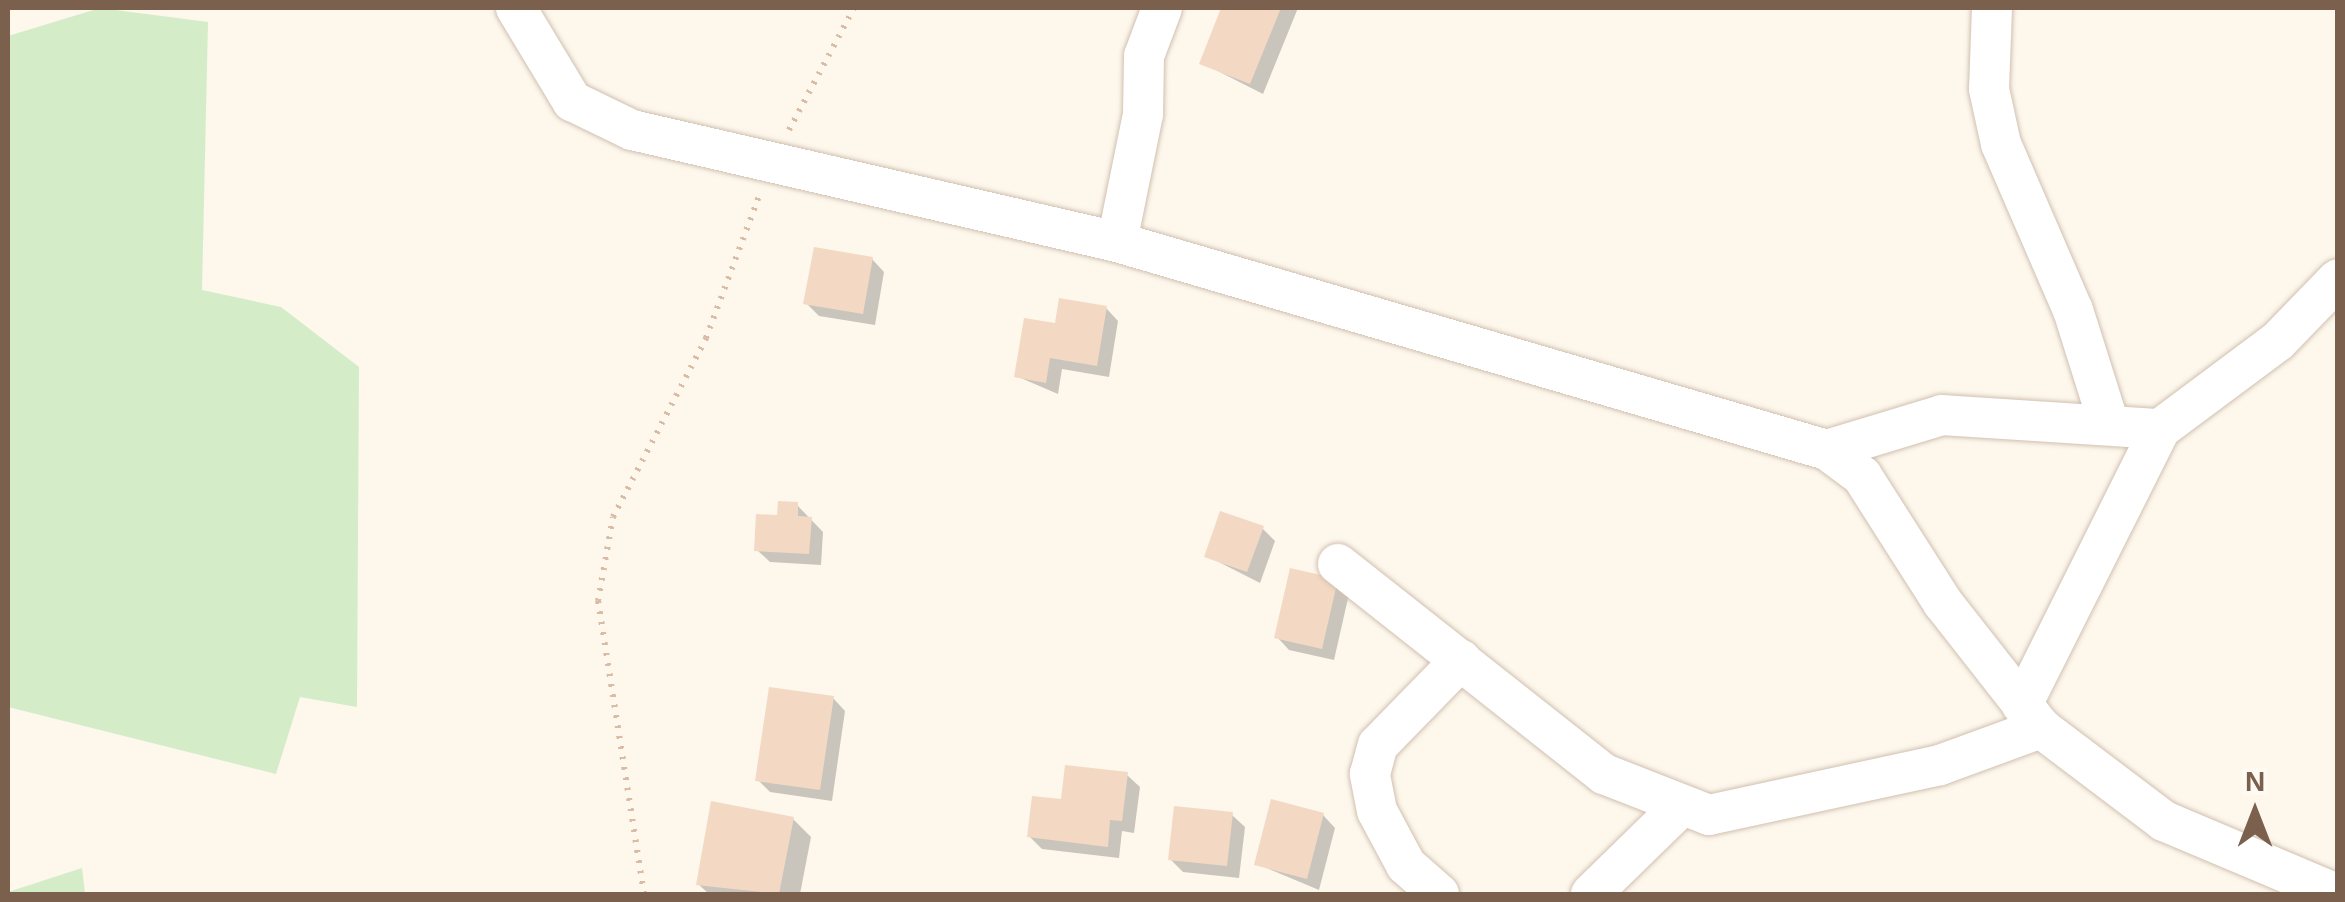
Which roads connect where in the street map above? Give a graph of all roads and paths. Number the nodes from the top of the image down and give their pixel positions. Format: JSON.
{"nodes":[{"id":1,"x":516,"y":8,"type":"edge"},
{"id":2,"x":854,"y":8,"type":"edge"},
{"id":3,"x":1162,"y":8,"type":"edge"},
{"id":4,"x":1992,"y":8,"type":"edge"},
{"id":5,"x":774,"y":160,"type":"junction"},
{"id":6,"x":1117,"y":242,"type":"junction"},
{"id":7,"x":2338,"y":279,"type":"edge"},
{"id":8,"x":2108,"y":424,"type":"junction"},
{"id":9,"x":2160,"y":429,"type":"junction"},
{"id":10,"x":1827,"y":450,"type":"junction"},
{"id":11,"x":1338,"y":564,"type":"dead end"},
{"id":12,"x":1461,"y":660,"type":"junction"},
{"id":13,"x":2032,"y":716,"type":"junction"},
{"id":14,"x":1680,"y":807,"type":"junction"},
{"id":15,"x":2325,"y":893,"type":"edge"},
{"id":16,"x":644,"y":894,"type":"edge"},
{"id":17,"x":1439,"y":894,"type":"edge"},
{"id":18,"x":1590,"y":894,"type":"edge"}],
"edges":[{"from":1,"to":5,"type":"street"},
{"from":2,"to":5,"type":"path"},
{"from":3,"to":6,"type":"street"},
{"from":4,"to":8,"type":"street"},
{"from":5,"to":6,"type":"street"},
{"from":5,"to":16,"type":"path"},
{"from":6,"to":10,"type":"street"},
{"from":7,"to":9,"type":"street"},
{"from":8,"to":9,"type":"street"},
{"from":8,"to":10,"type":"street"},
{"from":9,"to":13,"type":"street"},
{"from":10,"to":13,"type":"street"},
{"from":11,"to":12,"type":"street"},
{"from":12,"to":14,"type":"street"},
{"from":12,"to":17,"type":"street"},
{"from":13,"to":14,"type":"street"},
{"from":13,"to":15,"type":"street"},
{"from":14,"to":18,"type":"street"}]}
